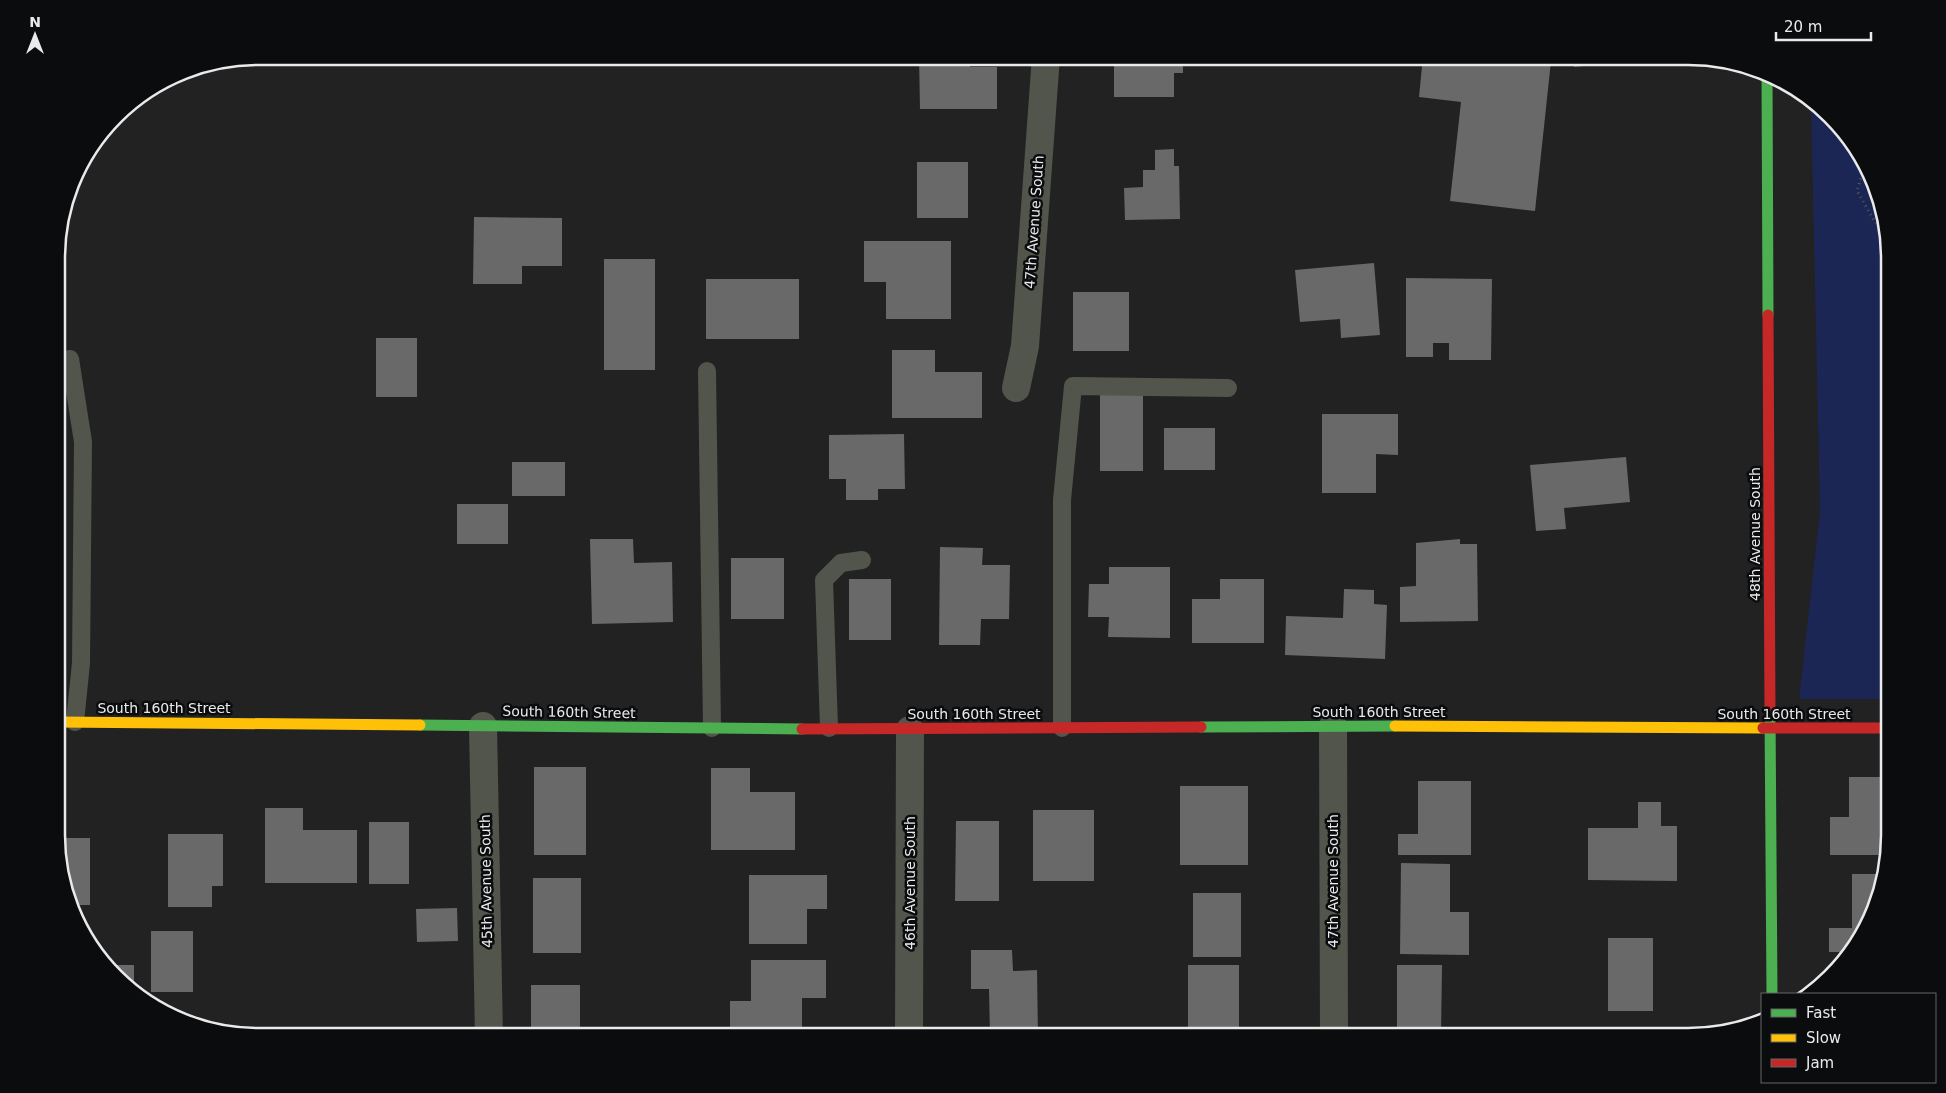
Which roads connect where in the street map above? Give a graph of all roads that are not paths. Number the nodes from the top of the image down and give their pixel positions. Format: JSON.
{"nodes":[{"id":1,"x":1045,"y":65,"type":"edge"},
{"id":2,"x":1767,"y":82,"type":"edge"},
{"id":3,"x":70,"y":359,"type":"dead end"},
{"id":4,"x":707,"y":371,"type":"dead end"},
{"id":5,"x":1016,"y":388,"type":"dead end"},
{"id":6,"x":1228,"y":388,"type":"dead end"},
{"id":7,"x":862,"y":560,"type":"dead end"},
{"id":8,"x":66,"y":722,"type":"edge"},
{"id":9,"x":483,"y":726,"type":"junction"},
{"id":10,"x":1333,"y":726,"type":"junction"},
{"id":11,"x":712,"y":728,"type":"junction"},
{"id":12,"x":828,"y":728,"type":"junction"},
{"id":13,"x":1062,"y":728,"type":"junction"},
{"id":14,"x":1881,"y":728,"type":"edge"},
{"id":15,"x":910,"y":730,"type":"junction"},
{"id":16,"x":1772,"y":730,"type":"junction"},
{"id":17,"x":1772,"y":993,"type":"edge"},
{"id":18,"x":490,"y":1028,"type":"edge"},
{"id":19,"x":909,"y":1028,"type":"edge"},
{"id":20,"x":1334,"y":1028,"type":"edge"}],
"edges":[{"from":1,"to":5,"type":"street","name":"47th Avenue South"},
{"from":2,"to":16,"type":"street","name":"48th Avenue South"},
{"from":3,"to":8,"type":"lane"},
{"from":4,"to":11,"type":"lane"},
{"from":6,"to":13,"type":"lane"},
{"from":7,"to":12,"type":"lane"},
{"from":8,"to":9,"type":"street","name":"South 160th Street"},
{"from":9,"to":11,"type":"street","name":"South 160th Street"},
{"from":9,"to":18,"type":"street","name":"45th Avenue South"},
{"from":10,"to":13,"type":"street","name":"South 160th Street"},
{"from":10,"to":16,"type":"street","name":"South 160th Street"},
{"from":10,"to":20,"type":"street","name":"47th Avenue South"},
{"from":11,"to":12,"type":"street","name":"South 160th Street"},
{"from":12,"to":15,"type":"street","name":"South 160th Street"},
{"from":13,"to":15,"type":"street","name":"South 160th Street"},
{"from":14,"to":16,"type":"street","name":"South 160th Street"},
{"from":15,"to":19,"type":"street","name":"46th Avenue South"},
{"from":16,"to":17,"type":"street","name":"48th Avenue South"}]}
